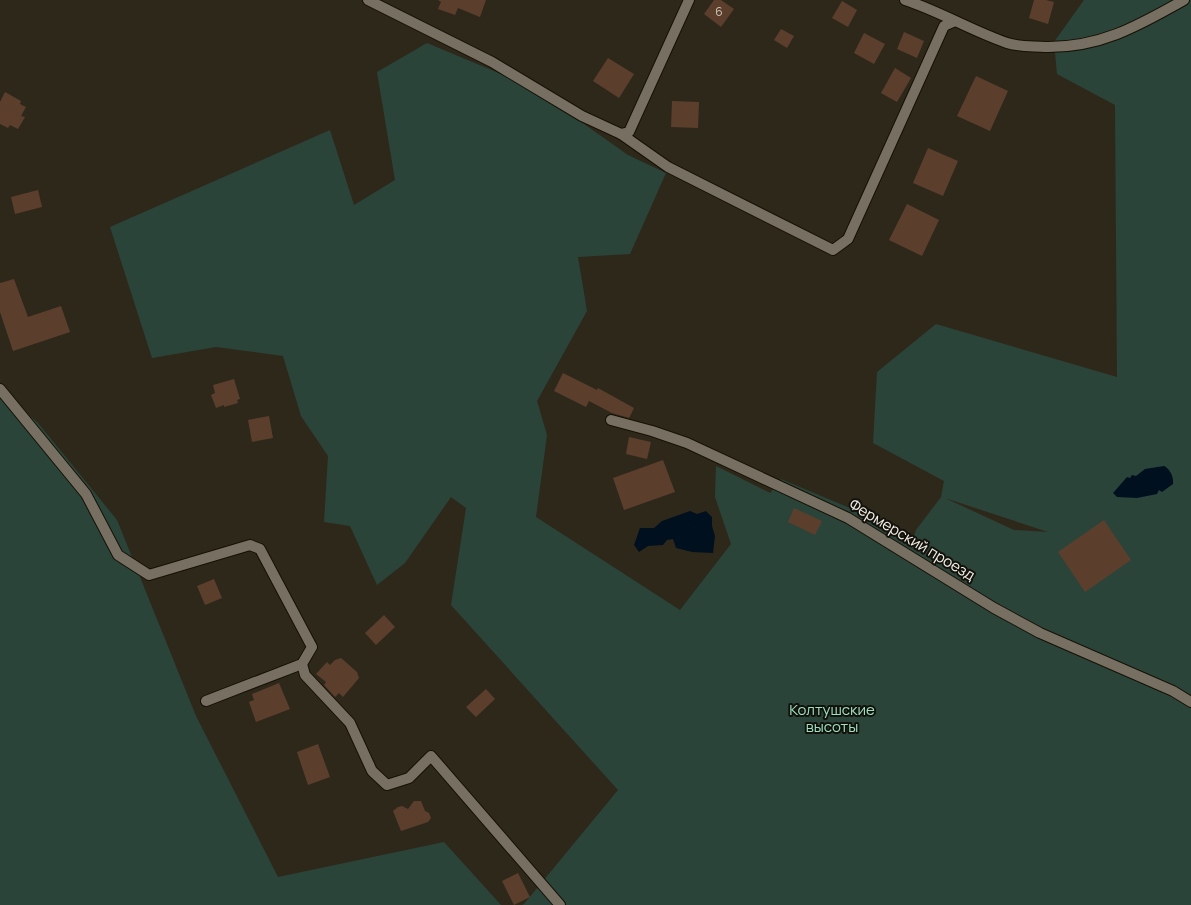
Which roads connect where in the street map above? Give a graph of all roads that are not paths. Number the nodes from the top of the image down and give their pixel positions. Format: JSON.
{"nodes":[{"id":1,"x":368,"y":0,"type":"edge"},
{"id":2,"x":689,"y":0,"type":"edge"},
{"id":3,"x":1184,"y":0,"type":"edge"},
{"id":4,"x":909,"y":1,"type":"edge"},
{"id":5,"x":953,"y":22,"type":"junction"},
{"id":6,"x":621,"y":134,"type":"junction"},
{"id":7,"x":0,"y":389,"type":"edge"},
{"id":8,"x":611,"y":420,"type":"dead end"},
{"id":9,"x":302,"y":664,"type":"junction"},
{"id":10,"x":206,"y":701,"type":"dead end"},
{"id":11,"x":1191,"y":702,"type":"edge"},
{"id":12,"x":560,"y":905,"type":"edge"}],
"edges":[{"from":1,"to":6,"type":"street"},
{"from":2,"to":6,"type":"street"},
{"from":3,"to":5,"type":"street"},
{"from":4,"to":5,"type":"street"},
{"from":5,"to":6,"type":"street"},
{"from":7,"to":9,"type":"street"},
{"from":8,"to":11,"type":"street","name":"Фермерский проезд"},
{"from":9,"to":10,"type":"street"},
{"from":9,"to":12,"type":"street"}]}
